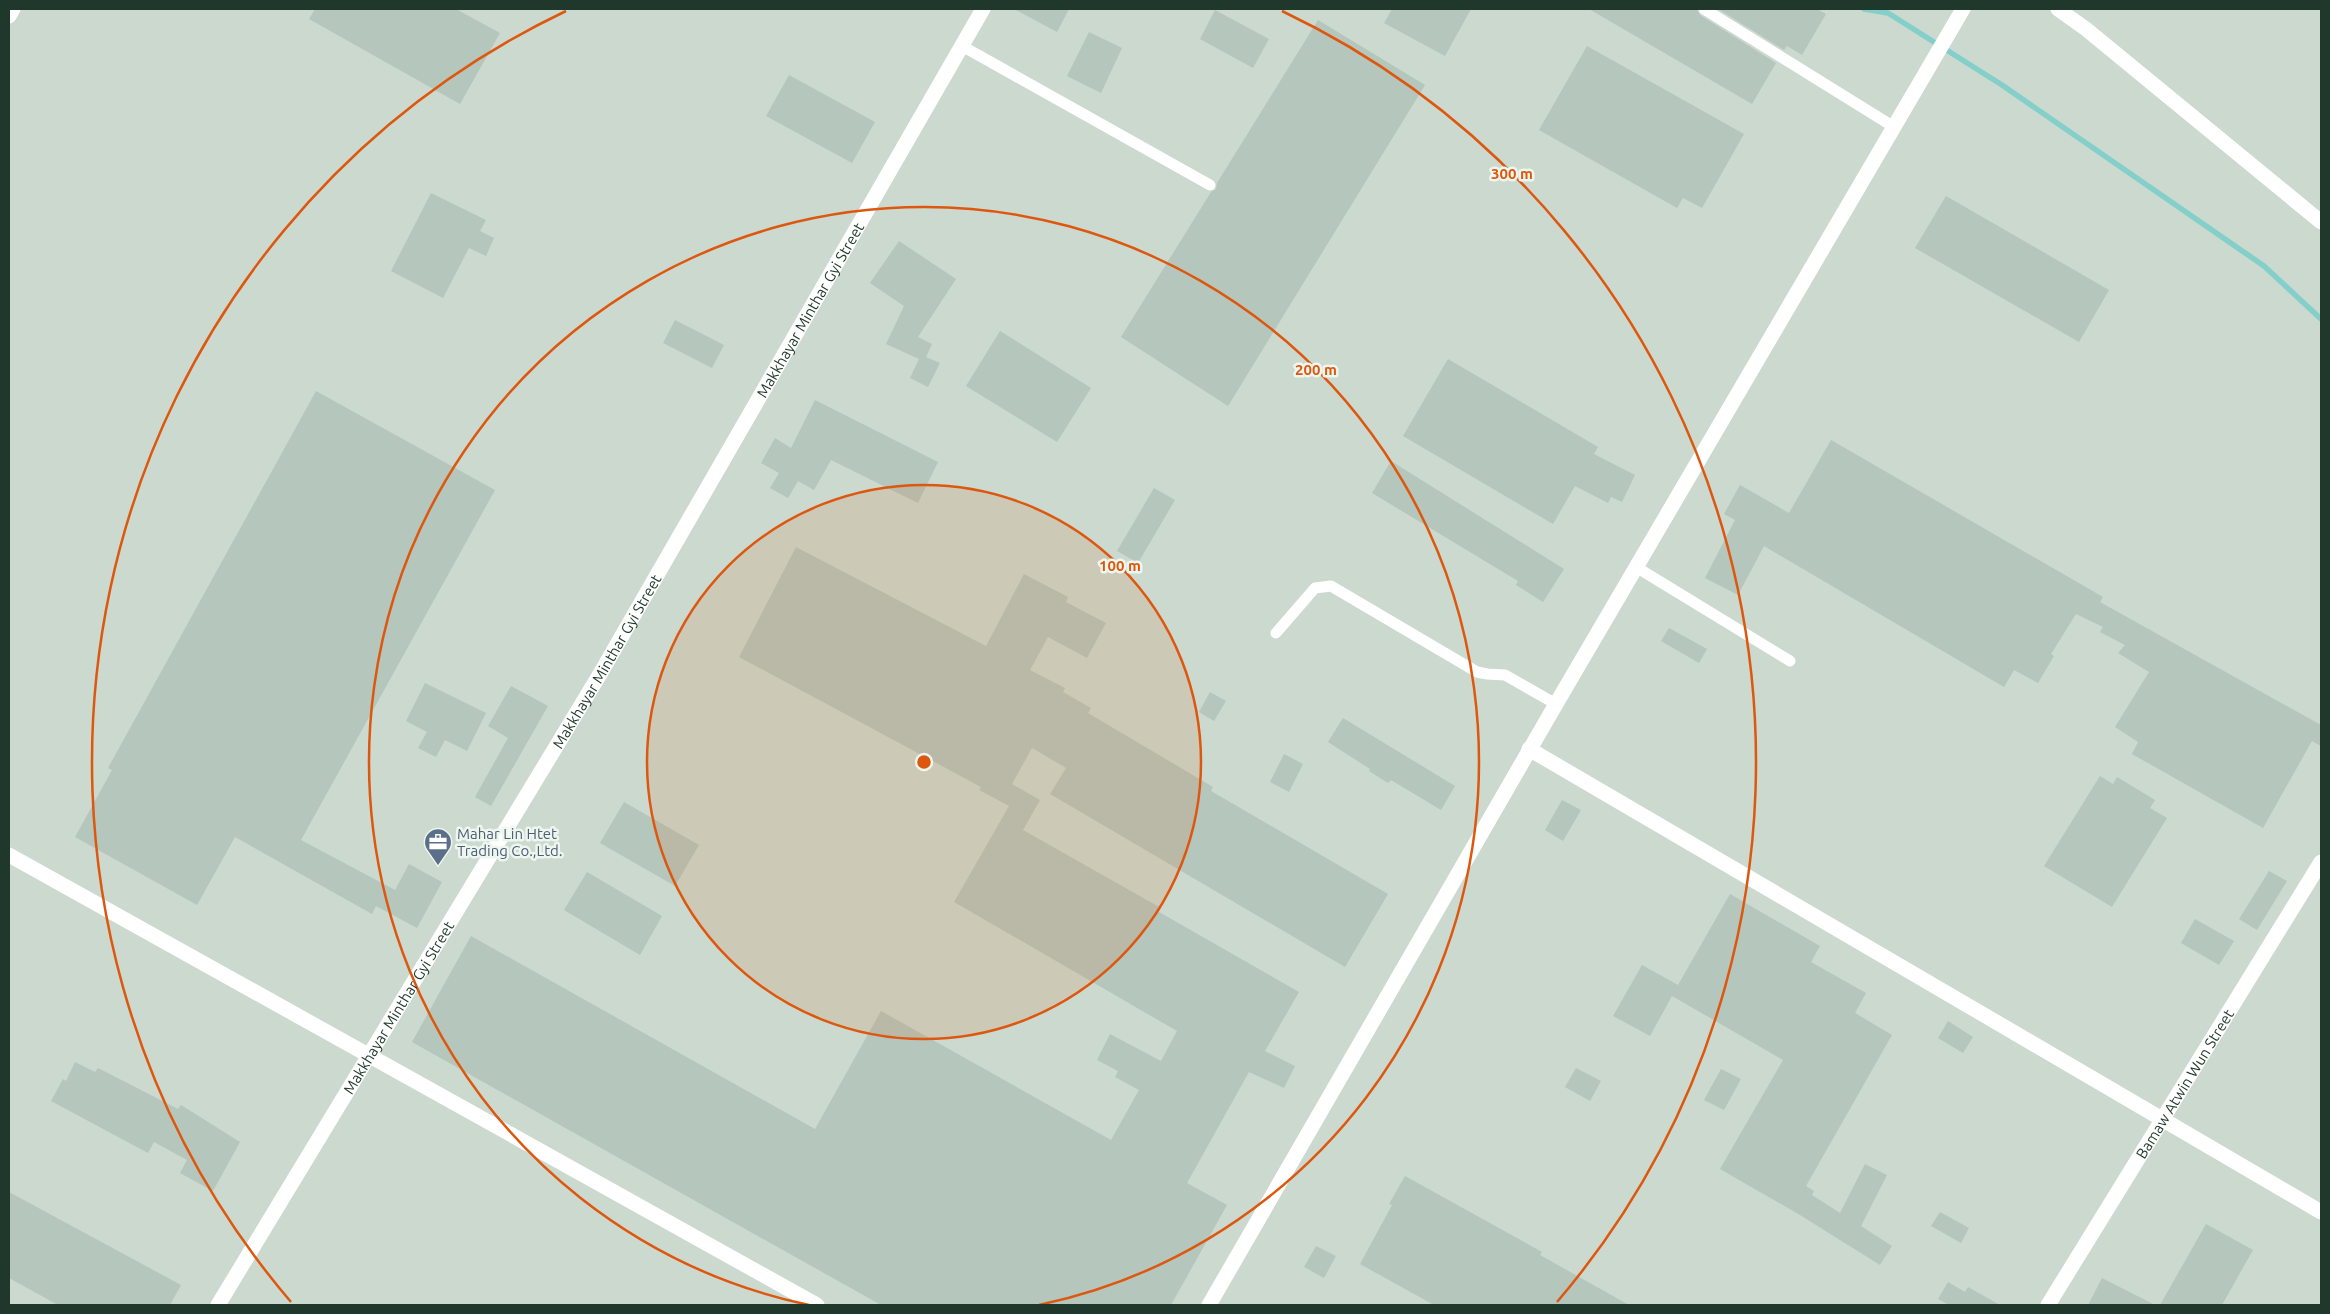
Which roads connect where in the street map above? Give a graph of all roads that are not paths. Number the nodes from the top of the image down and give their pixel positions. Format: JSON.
{"nodes":[{"id":1,"x":12,"y":9,"type":"edge"},
{"id":2,"x":983,"y":9,"type":"edge"},
{"id":3,"x":1704,"y":9,"type":"edge"},
{"id":4,"x":1963,"y":9,"type":"edge"},
{"id":5,"x":2058,"y":9,"type":"edge"},
{"id":6,"x":9,"y":16,"type":"edge"},
{"id":7,"x":962,"y":46,"type":"junction"},
{"id":8,"x":1894,"y":126,"type":"junction"},
{"id":9,"x":1210,"y":185,"type":"dead end"},
{"id":10,"x":2321,"y":222,"type":"edge"},
{"id":11,"x":1636,"y":567,"type":"junction"},
{"id":12,"x":1276,"y":633,"type":"dead end"},
{"id":13,"x":1790,"y":662,"type":"dead end"},
{"id":14,"x":1556,"y":704,"type":"junction"},
{"id":15,"x":1530,"y":749,"type":"junction"},
{"id":16,"x":9,"y":855,"type":"edge"},
{"id":17,"x":2321,"y":862,"type":"edge"},
{"id":18,"x":369,"y":1056,"type":"junction"},
{"id":19,"x":2162,"y":1119,"type":"junction"},
{"id":20,"x":2321,"y":1212,"type":"edge"},
{"id":21,"x":218,"y":1305,"type":"edge"},
{"id":22,"x":817,"y":1305,"type":"edge"},
{"id":23,"x":1209,"y":1305,"type":"edge"},
{"id":24,"x":2048,"y":1305,"type":"edge"}],
"edges":[{"from":1,"to":6,"type":"street"},
{"from":2,"to":7,"type":"street","name":"Makkhayar Minthar Gyi Street"},
{"from":3,"to":8,"type":"lane"},
{"from":4,"to":8,"type":"street"},
{"from":5,"to":10,"type":"street"},
{"from":7,"to":9,"type":"lane"},
{"from":7,"to":18,"type":"street","name":"Makkhayar Minthar Gyi Street"},
{"from":8,"to":11,"type":"street"},
{"from":11,"to":13,"type":"lane"},
{"from":11,"to":14,"type":"street"},
{"from":12,"to":14,"type":"lane"},
{"from":14,"to":15,"type":"street"},
{"from":15,"to":19,"type":"street"},
{"from":15,"to":23,"type":"street"},
{"from":16,"to":18,"type":"street"},
{"from":17,"to":19,"type":"street","name":"Bamaw Atwin Wun Street"},
{"from":18,"to":21,"type":"street","name":"Makkhayar Minthar Gyi Street"},
{"from":18,"to":22,"type":"street"},
{"from":19,"to":20,"type":"street"},
{"from":19,"to":24,"type":"street","name":"Bamaw Atwin Wun Street"}]}
